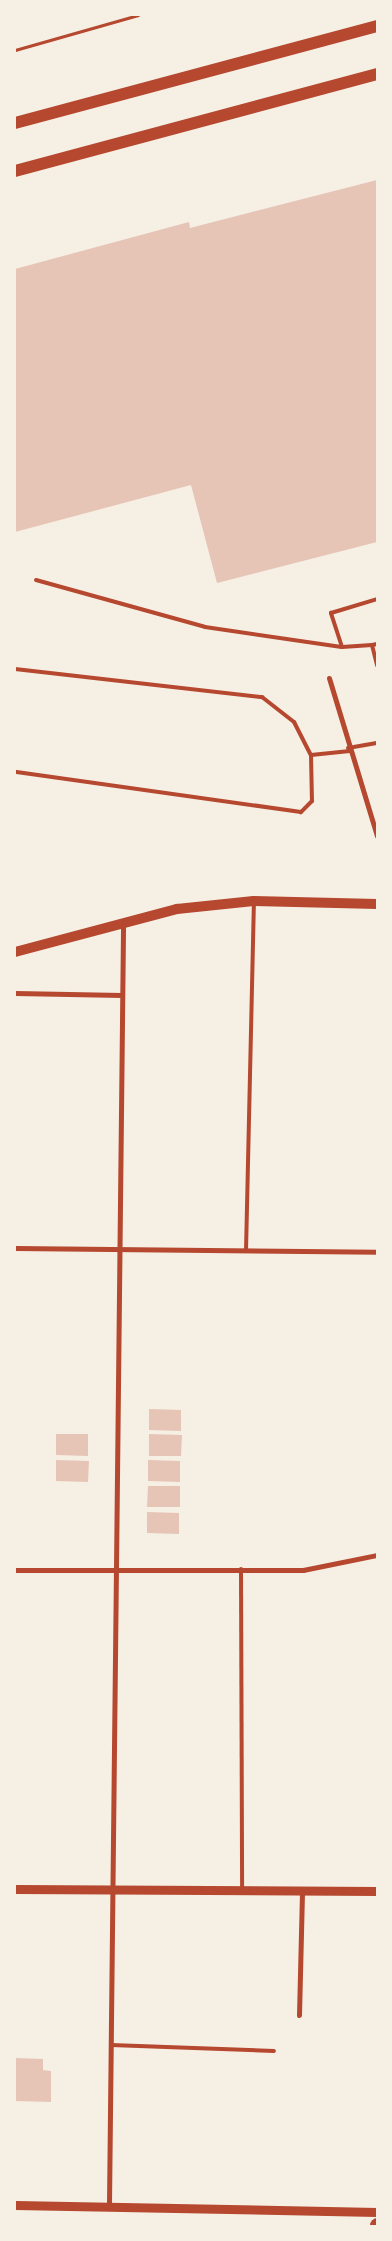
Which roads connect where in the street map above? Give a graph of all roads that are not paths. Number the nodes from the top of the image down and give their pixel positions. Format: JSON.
{"nodes":[{"id":1,"x":377,"y":26,"type":"edge"},
{"id":2,"x":377,"y":74,"type":"edge"},
{"id":3,"x":15,"y":123,"type":"edge"},
{"id":4,"x":15,"y":171,"type":"edge"},
{"id":5,"x":36,"y":580,"type":"dead end"},
{"id":6,"x":377,"y":599,"type":"edge"},
{"id":7,"x":377,"y":644,"type":"edge"},
{"id":8,"x":372,"y":645,"type":"junction"},
{"id":9,"x":342,"y":647,"type":"junction"},
{"id":10,"x":377,"y":665,"type":"edge"},
{"id":11,"x":15,"y":669,"type":"edge"},
{"id":12,"x":329,"y":678,"type":"dead end"},
{"id":13,"x":377,"y":743,"type":"edge"},
{"id":14,"x":349,"y":750,"type":"junction"},
{"id":15,"x":311,"y":755,"type":"junction"},
{"id":16,"x":15,"y":772,"type":"edge"},
{"id":17,"x":377,"y":836,"type":"edge"},
{"id":18,"x":254,"y":901,"type":"junction"},
{"id":19,"x":377,"y":904,"type":"edge"},
{"id":20,"x":123,"y":926,"type":"junction"},
{"id":21,"x":15,"y":952,"type":"edge"},
{"id":22,"x":15,"y":992,"type":"edge"},
{"id":23,"x":122,"y":995,"type":"junction"},
{"id":24,"x":15,"y":1248,"type":"edge"},
{"id":25,"x":119,"y":1249,"type":"junction"},
{"id":26,"x":246,"y":1251,"type":"junction"},
{"id":27,"x":377,"y":1252,"type":"edge"},
{"id":28,"x":377,"y":1555,"type":"edge"},
{"id":29,"x":241,"y":1569,"type":"junction"},
{"id":30,"x":15,"y":1570,"type":"edge"},
{"id":31,"x":116,"y":1572,"type":"junction"},
{"id":32,"x":15,"y":1889,"type":"edge"},
{"id":33,"x":242,"y":1889,"type":"junction"},
{"id":34,"x":302,"y":1889,"type":"junction"},
{"id":35,"x":112,"y":1890,"type":"junction"},
{"id":36,"x":377,"y":1891,"type":"edge"},
{"id":37,"x":299,"y":2014,"type":"dead end"},
{"id":38,"x":111,"y":2045,"type":"junction"},
{"id":39,"x":274,"y":2051,"type":"dead end"},
{"id":40,"x":109,"y":2204,"type":"junction"},
{"id":41,"x":15,"y":2205,"type":"edge"},
{"id":42,"x":377,"y":2212,"type":"edge"}],
"edges":[{"from":1,"to":3,"type":"main road"},
{"from":2,"to":4,"type":"main road"},
{"from":5,"to":9,"type":"lane"},
{"from":6,"to":9,"type":"lane"},
{"from":7,"to":8,"type":"lane"},
{"from":8,"to":9,"type":"lane"},
{"from":8,"to":10,"type":"lane"},
{"from":11,"to":15,"type":"lane"},
{"from":12,"to":14,"type":"street"},
{"from":13,"to":14,"type":"lane"},
{"from":14,"to":15,"type":"lane"},
{"from":14,"to":17,"type":"street"},
{"from":15,"to":16,"type":"lane"},
{"from":18,"to":19,"type":"main road"},
{"from":18,"to":20,"type":"main road"},
{"from":18,"to":26,"type":"lane"},
{"from":20,"to":21,"type":"main road"},
{"from":20,"to":23,"type":"street"},
{"from":22,"to":23,"type":"street"},
{"from":23,"to":25,"type":"street"},
{"from":24,"to":25,"type":"street"},
{"from":25,"to":26,"type":"street"},
{"from":25,"to":31,"type":"street"},
{"from":26,"to":27,"type":"street"},
{"from":28,"to":29,"type":"street"},
{"from":29,"to":31,"type":"street"},
{"from":29,"to":33,"type":"lane"},
{"from":30,"to":31,"type":"street"},
{"from":31,"to":35,"type":"street"},
{"from":32,"to":35,"type":"street"},
{"from":33,"to":34,"type":"street"},
{"from":33,"to":35,"type":"street"},
{"from":34,"to":36,"type":"street"},
{"from":34,"to":37,"type":"street"},
{"from":35,"to":38,"type":"street"},
{"from":38,"to":39,"type":"lane"},
{"from":38,"to":40,"type":"street"},
{"from":40,"to":41,"type":"street"},
{"from":40,"to":42,"type":"street"}]}
